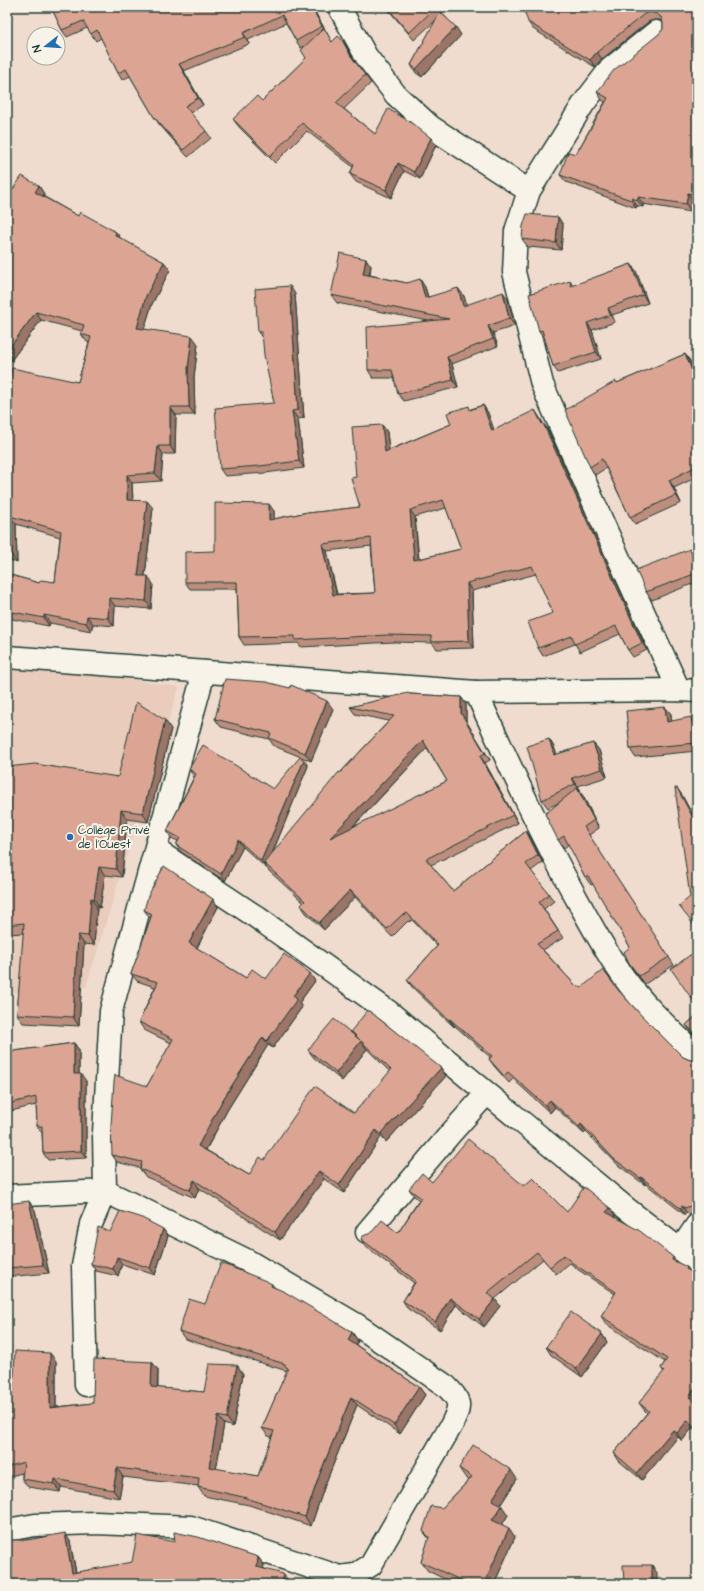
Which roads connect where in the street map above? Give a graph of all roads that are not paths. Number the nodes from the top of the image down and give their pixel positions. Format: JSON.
{"nodes":[{"id":1,"x":339,"y":7,"type":"edge"},
{"id":2,"x":656,"y":32,"type":"dead end"},
{"id":3,"x":529,"y":191,"type":"junction"},
{"id":4,"x":7,"y":657,"type":"edge"},
{"id":5,"x":204,"y":672,"type":"junction"},
{"id":6,"x":688,"y":691,"type":"edge"},
{"id":7,"x":476,"y":692,"type":"junction"},
{"id":8,"x":156,"y":850,"type":"junction"},
{"id":9,"x":697,"y":1055,"type":"edge"},
{"id":10,"x":487,"y":1093,"type":"junction"},
{"id":11,"x":105,"y":1191,"type":"junction"},
{"id":12,"x":7,"y":1196,"type":"edge"},
{"id":13,"x":697,"y":1225,"type":"edge"},
{"id":14,"x":367,"y":1232,"type":"dead end"},
{"id":15,"x":680,"y":1250,"type":"junction"},
{"id":16,"x":697,"y":1263,"type":"edge"},
{"id":17,"x":86,"y":1385,"type":"dead end"},
{"id":18,"x":7,"y":1530,"type":"edge"}],
"edges":[{"from":1,"to":3,"type":"street"},
{"from":2,"to":3,"type":"street"},
{"from":3,"to":6,"type":"street"},
{"from":4,"to":5,"type":"street"},
{"from":5,"to":7,"type":"street"},
{"from":5,"to":8,"type":"street"},
{"from":6,"to":7,"type":"street"},
{"from":7,"to":9,"type":"street"},
{"from":8,"to":10,"type":"street"},
{"from":8,"to":11,"type":"street"},
{"from":10,"to":14,"type":"street"},
{"from":10,"to":15,"type":"street"},
{"from":11,"to":12,"type":"street"},
{"from":11,"to":17,"type":"street"},
{"from":11,"to":18,"type":"street"},
{"from":13,"to":15,"type":"street"},
{"from":15,"to":16,"type":"street"}]}
